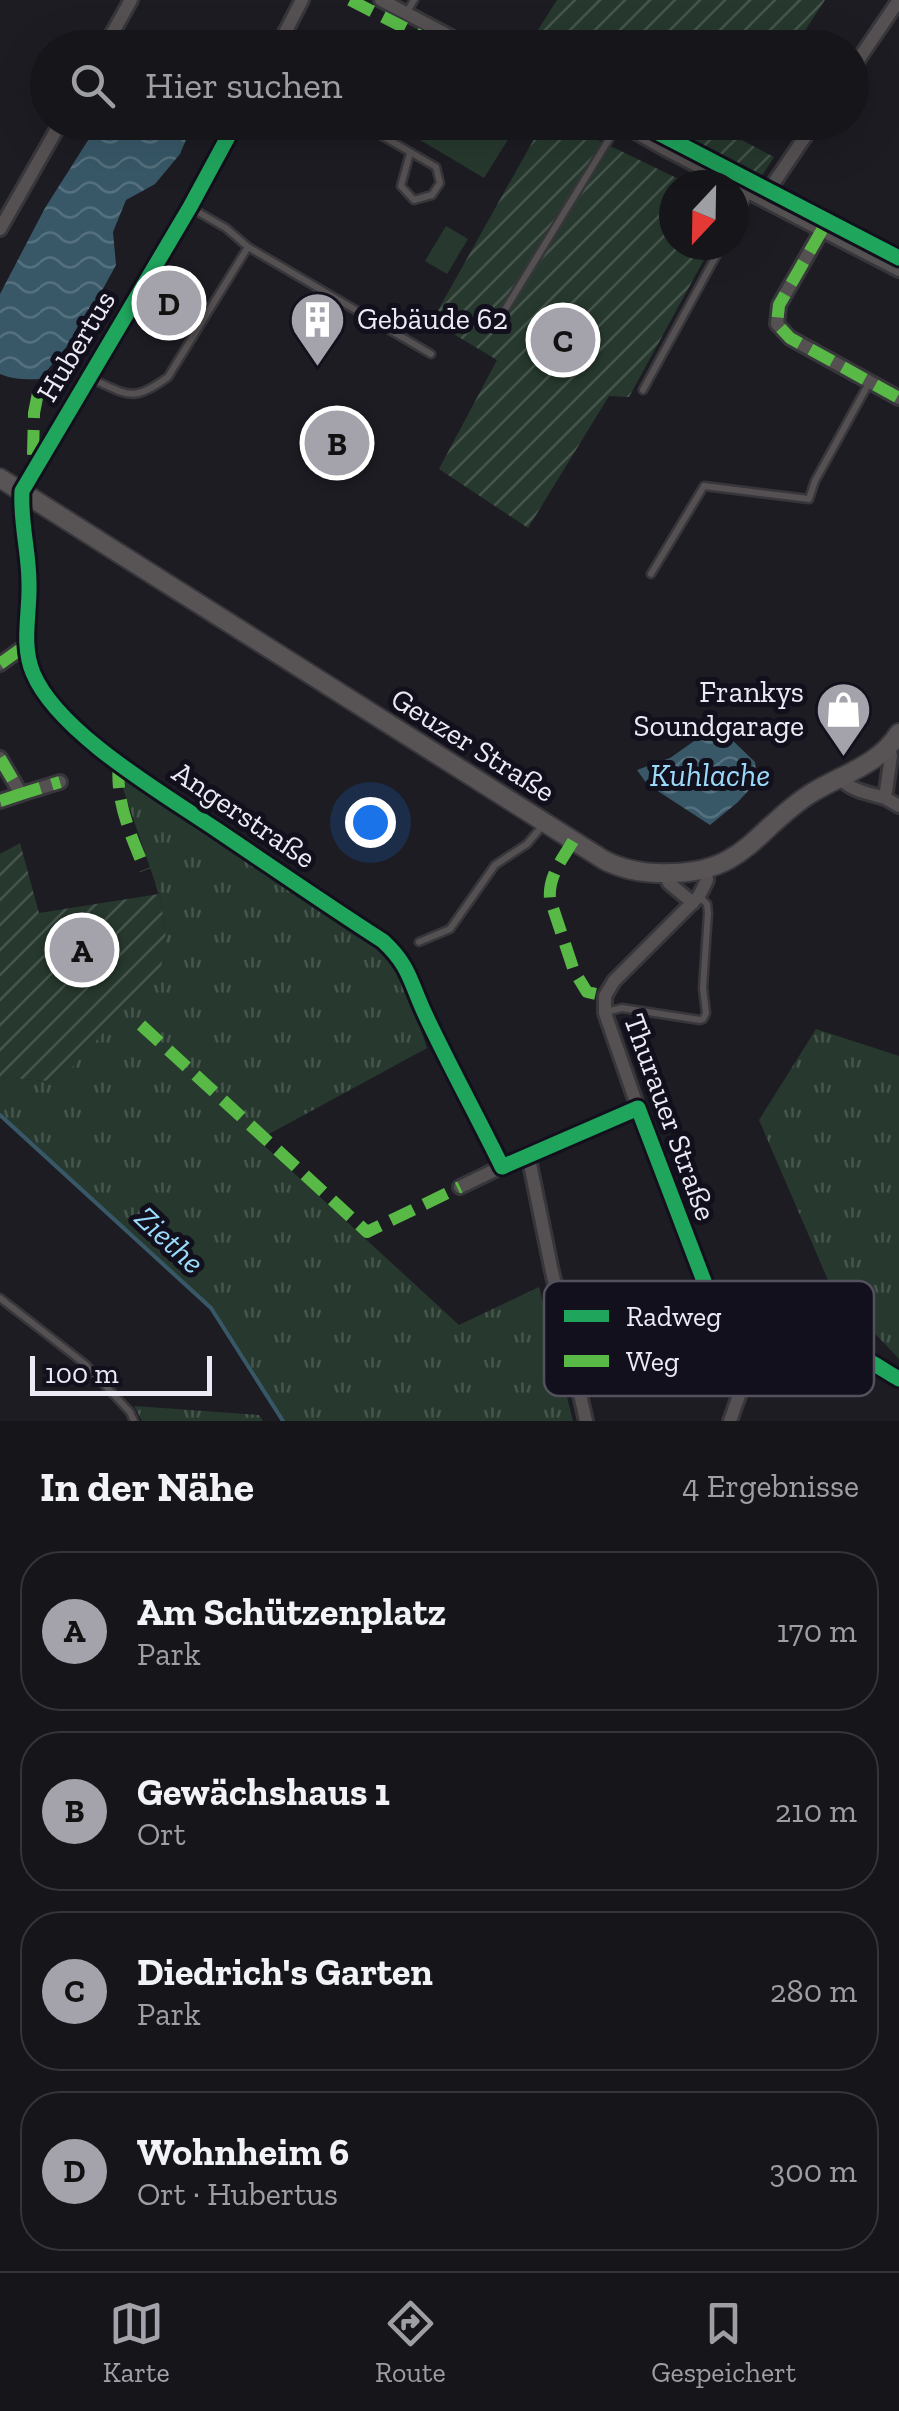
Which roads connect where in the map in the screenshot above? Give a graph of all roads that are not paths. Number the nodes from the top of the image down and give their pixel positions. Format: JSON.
{"nodes":[{"id":1,"x":131,"y":0,"type":"edge"},
{"id":2,"x":302,"y":0,"type":"edge"},
{"id":3,"x":381,"y":0,"type":"edge"},
{"id":4,"x":414,"y":0,"type":"edge"},
{"id":5,"x":899,"y":0,"type":"edge"},
{"id":6,"x":406,"y":13,"type":"junction"},
{"id":7,"x":114,"y":30,"type":"edge"},
{"id":8,"x":286,"y":30,"type":"edge"},
{"id":9,"x":438,"y":30,"type":"edge"},
{"id":10,"x":869,"y":44,"type":"edge"},
{"id":11,"x":51,"y":140,"type":"edge"},
{"id":12,"x":226,"y":140,"type":"edge"},
{"id":13,"x":387,"y":140,"type":"edge"},
{"id":14,"x":609,"y":140,"type":"edge"},
{"id":15,"x":648,"y":140,"type":"edge"},
{"id":16,"x":669,"y":140,"type":"edge"},
{"id":17,"x":802,"y":140,"type":"edge"},
{"id":18,"x":664,"y":149,"type":"junction"},
{"id":19,"x":410,"y":154,"type":"junction"},
{"id":20,"x":750,"y":192,"type":"joint"},
{"id":21,"x":763,"y":199,"type":"junction"},
{"id":22,"x":190,"y":207,"type":"junction"},
{"id":23,"x":0,"y":230,"type":"edge"},
{"id":24,"x":822,"y":230,"type":"junction"},
{"id":25,"x":248,"y":247,"type":"junction"},
{"id":26,"x":714,"y":260,"type":"edge"},
{"id":27,"x":899,"y":270,"type":"edge"},
{"id":28,"x":498,"y":321,"type":"dead end"},
{"id":29,"x":431,"y":354,"type":"dead end"},
{"id":30,"x":89,"y":378,"type":"junction"},
{"id":31,"x":870,"y":382,"type":"junction"},
{"id":32,"x":643,"y":390,"type":"dead end"},
{"id":33,"x":899,"y":398,"type":"edge"},
{"id":34,"x":0,"y":478,"type":"edge"},
{"id":35,"x":22,"y":491,"type":"junction"},
{"id":36,"x":651,"y":574,"type":"dead end"},
{"id":37,"x":26,"y":646,"type":"junction"},
{"id":38,"x":0,"y":664,"type":"edge"},
{"id":39,"x":894,"y":740,"type":"edge"},
{"id":40,"x":0,"y":758,"type":"edge"},
{"id":41,"x":840,"y":778,"type":"junction"},
{"id":42,"x":60,"y":782,"type":"dead end"},
{"id":43,"x":20,"y":794,"type":"junction"},
{"id":44,"x":885,"y":798,"type":"junction"},
{"id":45,"x":0,"y":801,"type":"edge"},
{"id":46,"x":899,"y":806,"type":"edge"},
{"id":47,"x":544,"y":823,"type":"junction"},
{"id":48,"x":706,"y":870,"type":"junction"},
{"id":49,"x":664,"y":873,"type":"junction"},
{"id":50,"x":696,"y":900,"type":"junction"},
{"id":51,"x":419,"y":942,"type":"dead end"},
{"id":52,"x":605,"y":1013,"type":"junction"},
{"id":53,"x":638,"y":1108,"type":"junction"},
{"id":54,"x":528,"y":1154,"type":"junction"},
{"id":55,"x":502,"y":1167,"type":"junction"},
{"id":56,"x":460,"y":1186,"type":"dead end"},
{"id":57,"x":554,"y":1281,"type":"edge"},
{"id":58,"x":704,"y":1281,"type":"edge"},
{"id":59,"x":0,"y":1298,"type":"edge"},
{"id":60,"x":874,"y":1365,"type":"edge"},
{"id":61,"x":899,"y":1379,"type":"edge"},
{"id":62,"x":580,"y":1396,"type":"edge"},
{"id":63,"x":739,"y":1396,"type":"edge"},
{"id":64,"x":134,"y":1421,"type":"edge"},
{"id":65,"x":586,"y":1421,"type":"edge"},
{"id":66,"x":730,"y":1421,"type":"edge"}],
"edges":[{"from":1,"to":7,"type":"street"},
{"from":2,"to":8,"type":"street"},
{"from":3,"to":6,"type":"street"},
{"from":4,"to":6,"type":"lane"},
{"from":5,"to":10,"type":"street"},
{"from":6,"to":9,"type":"street"},
{"from":11,"to":23,"type":"street"},
{"from":12,"to":22,"type":"street","name":"Hubertus"},
{"from":13,"to":19,"type":"lane"},
{"from":14,"to":28,"type":"lane"},
{"from":15,"to":18,"type":"street"},
{"from":16,"to":18,"type":"lane"},
{"from":17,"to":21,"type":"street"},
{"from":18,"to":20,"type":"street"},
{"from":19,"to":19,"type":"lane"},
{"from":20,"to":21,"type":"street"},
{"from":21,"to":24,"type":"street"},
{"from":22,"to":25,"type":"lane"},
{"from":22,"to":30,"type":"street","name":"Hubertus"},
{"from":24,"to":27,"type":"street"},
{"from":24,"to":31,"type":"street"},
{"from":25,"to":29,"type":"lane"},
{"from":25,"to":30,"type":"lane","name":"Hubertus"},
{"from":26,"to":32,"type":"lane"},
{"from":30,"to":35,"type":"street","name":"Hubertus"},
{"from":31,"to":33,"type":"street"},
{"from":31,"to":36,"type":"lane"},
{"from":34,"to":35,"type":"main road","name":"Geuzer Straße"},
{"from":35,"to":37,"type":"street","name":"Angerstraße"},
{"from":35,"to":47,"type":"main road","name":"Geuzer Straße"},
{"from":37,"to":38,"type":"street"},
{"from":37,"to":55,"type":"street","name":"Angerstraße"},
{"from":39,"to":41,"type":"main road","name":"Geuzer Straße"},
{"from":39,"to":44,"type":"street"},
{"from":40,"to":43,"type":"street"},
{"from":41,"to":44,"type":"street"},
{"from":41,"to":48,"type":"main road","name":"Geuzer Straße"},
{"from":42,"to":43,"type":"street"},
{"from":43,"to":45,"type":"street"},
{"from":44,"to":46,"type":"street"},
{"from":47,"to":49,"type":"main road","name":"Geuzer Straße"},
{"from":47,"to":51,"type":"lane"},
{"from":48,"to":49,"type":"main road","name":"Geuzer Straße"},
{"from":48,"to":50,"type":"street","name":"Thurauer Straße"},
{"from":49,"to":50,"type":"street"},
{"from":50,"to":52,"type":"street","name":"Thurauer Straße"},
{"from":50,"to":52,"type":"lane"},
{"from":52,"to":53,"type":"street","name":"Thurauer Straße"},
{"from":53,"to":54,"type":"street"},
{"from":53,"to":58,"type":"street","name":"Thurauer Straße"},
{"from":54,"to":55,"type":"street"},
{"from":54,"to":57,"type":"street"},
{"from":55,"to":56,"type":"street"},
{"from":59,"to":64,"type":"lane"},
{"from":60,"to":61,"type":"street"},
{"from":62,"to":65,"type":"street"},
{"from":63,"to":66,"type":"street"}]}
